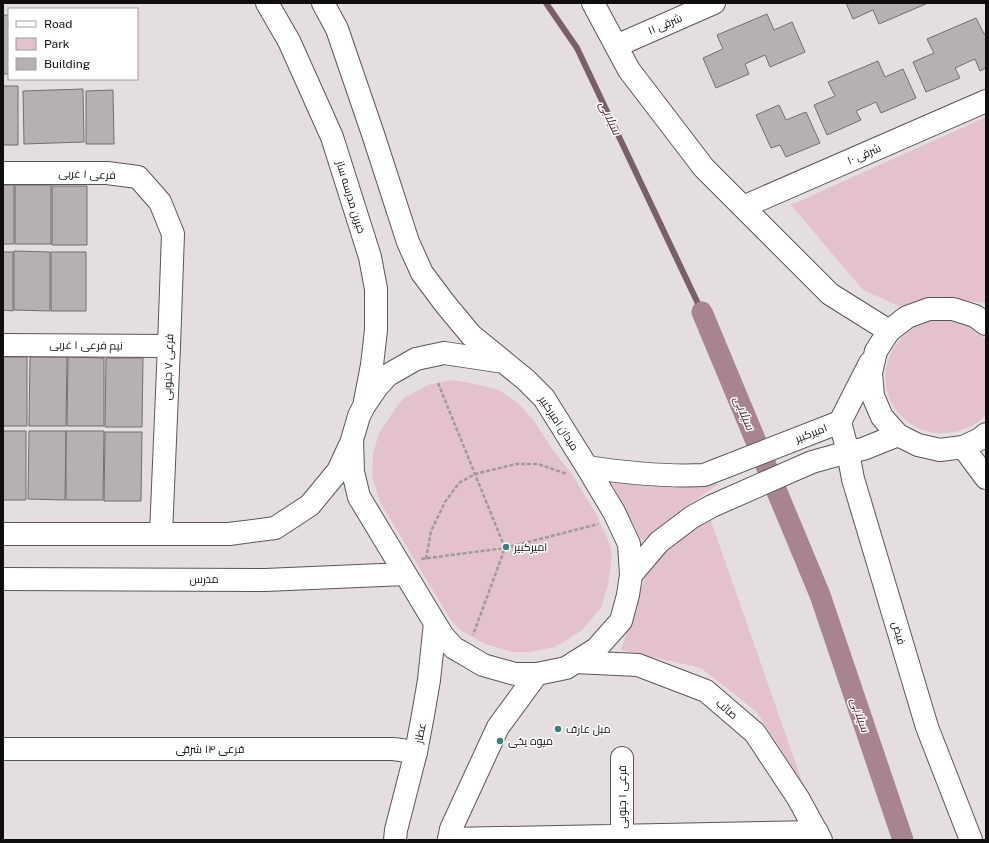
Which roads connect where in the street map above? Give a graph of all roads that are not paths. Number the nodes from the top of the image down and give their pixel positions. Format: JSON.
{"nodes":[{"id":1,"x":323,"y":3,"type":"edge"},
{"id":2,"x":593,"y":3,"type":"edge"},
{"id":3,"x":714,"y":3,"type":"edge"},
{"id":4,"x":271,"y":5,"type":"edge"},
{"id":5,"x":616,"y":46,"type":"junction"},
{"id":6,"x":986,"y":101,"type":"edge"},
{"id":7,"x":3,"y":173,"type":"edge"},
{"id":8,"x":160,"y":202,"type":"joint"},
{"id":9,"x":743,"y":207,"type":"junction"},
{"id":10,"x":953,"y":309,"type":"junction"},
{"id":11,"x":986,"y":312,"type":"edge"},
{"id":12,"x":986,"y":324,"type":"edge"},
{"id":13,"x":889,"y":331,"type":"junction"},
{"id":14,"x":3,"y":344,"type":"edge"},
{"id":15,"x":169,"y":346,"type":"junction"},
{"id":16,"x":876,"y":351,"type":"junction"},
{"id":17,"x":504,"y":362,"type":"junction"},
{"id":18,"x":364,"y":406,"type":"junction"},
{"id":19,"x":840,"y":422,"type":"junction"},
{"id":20,"x":898,"y":434,"type":"junction"},
{"id":21,"x":986,"y":434,"type":"edge"},
{"id":22,"x":352,"y":440,"type":"junction"},
{"id":23,"x":963,"y":447,"type":"junction"},
{"id":24,"x":848,"y":452,"type":"junction"},
{"id":25,"x":587,"y":467,"type":"junction"},
{"id":26,"x":986,"y":478,"type":"edge"},
{"id":27,"x":3,"y":534,"type":"edge"},
{"id":28,"x":161,"y":534,"type":"junction"},
{"id":29,"x":413,"y":567,"type":"junction"},
{"id":30,"x":631,"y":575,"type":"junction"},
{"id":31,"x":3,"y":578,"type":"edge"},
{"id":32,"x":435,"y":623,"type":"junction"},
{"id":33,"x":575,"y":662,"type":"junction"},
{"id":34,"x":537,"y":674,"type":"junction"},
{"id":35,"x":3,"y":749,"type":"edge"},
{"id":36,"x":416,"y":752,"type":"junction"},
{"id":37,"x":622,"y":758,"type":"dead end"},
{"id":38,"x":819,"y":836,"type":"edge"},
{"id":39,"x":622,"y":838,"type":"edge"},
{"id":40,"x":395,"y":840,"type":"edge"},
{"id":41,"x":449,"y":840,"type":"edge"},
{"id":42,"x":972,"y":840,"type":"edge"}],
"edges":[{"from":1,"to":17,"type":"main road"},
{"from":2,"to":5,"type":"main road"},
{"from":3,"to":5,"type":"main road","name":"۱۱ شرقی"},
{"from":4,"to":18,"type":"main road","name":"خیرین مدرسه ساز"},
{"from":5,"to":9,"type":"main road"},
{"from":6,"to":9,"type":"main road","name":"۱۰ شرقی"},
{"from":7,"to":8,"type":"main road","name":"فرعی ۱ غربی"},
{"from":8,"to":15,"type":"main road","name":"فرعی ۷ جنوبی"},
{"from":9,"to":13,"type":"main road"},
{"from":10,"to":11,"type":"main road"},
{"from":10,"to":12,"type":"main road"},
{"from":10,"to":13,"type":"main road"},
{"from":13,"to":16,"type":"main road"},
{"from":14,"to":15,"type":"main road","name":"نیم فرعی ۱ غربی"},
{"from":15,"to":28,"type":"main road","name":"فرعی ۷ جنوبی"},
{"from":16,"to":19,"type":"main road","name":"امیرکبیر"},
{"from":16,"to":20,"type":"main road"},
{"from":17,"to":18,"type":"main road","name":"میدان امیرکبیر"},
{"from":17,"to":25,"type":"main road","name":"میدان امیرکبیر"},
{"from":18,"to":22,"type":"main road","name":"میدان امیرکبیر"},
{"from":19,"to":24,"type":"main road","name":"فیض"},
{"from":19,"to":25,"type":"main road","name":"امیرکبیر"},
{"from":20,"to":23,"type":"main road"},
{"from":20,"to":24,"type":"main road"},
{"from":21,"to":23,"type":"main road"},
{"from":22,"to":28,"type":"main road"},
{"from":22,"to":29,"type":"main road","name":"میدان امیرکبیر"},
{"from":23,"to":26,"type":"main road"},
{"from":24,"to":30,"type":"main road"},
{"from":24,"to":42,"type":"main road","name":"فیض"},
{"from":25,"to":30,"type":"main road","name":"میدان امیرکبیر"},
{"from":27,"to":28,"type":"main road"},
{"from":29,"to":31,"type":"main road","name":"مدرس"},
{"from":29,"to":32,"type":"main road","name":"میدان امیرکبیر"},
{"from":30,"to":33,"type":"main road","name":"میدان امیرکبیر"},
{"from":32,"to":34,"type":"main road","name":"میدان امیرکبیر"},
{"from":32,"to":36,"type":"main road","name":"عطار"},
{"from":33,"to":34,"type":"main road","name":"میدان امیرکبیر"},
{"from":33,"to":38,"type":"main road","name":"صائب"},
{"from":34,"to":41,"type":"main road"},
{"from":35,"to":36,"type":"main road","name":"فرعی ۱۴ شرقی"},
{"from":36,"to":40,"type":"main road","name":"عطار"},
{"from":37,"to":39,"type":"main road","name":"فرعی ۱ جنوبی"},
{"from":38,"to":39,"type":"main road"},
{"from":39,"to":41,"type":"main road"}]}
